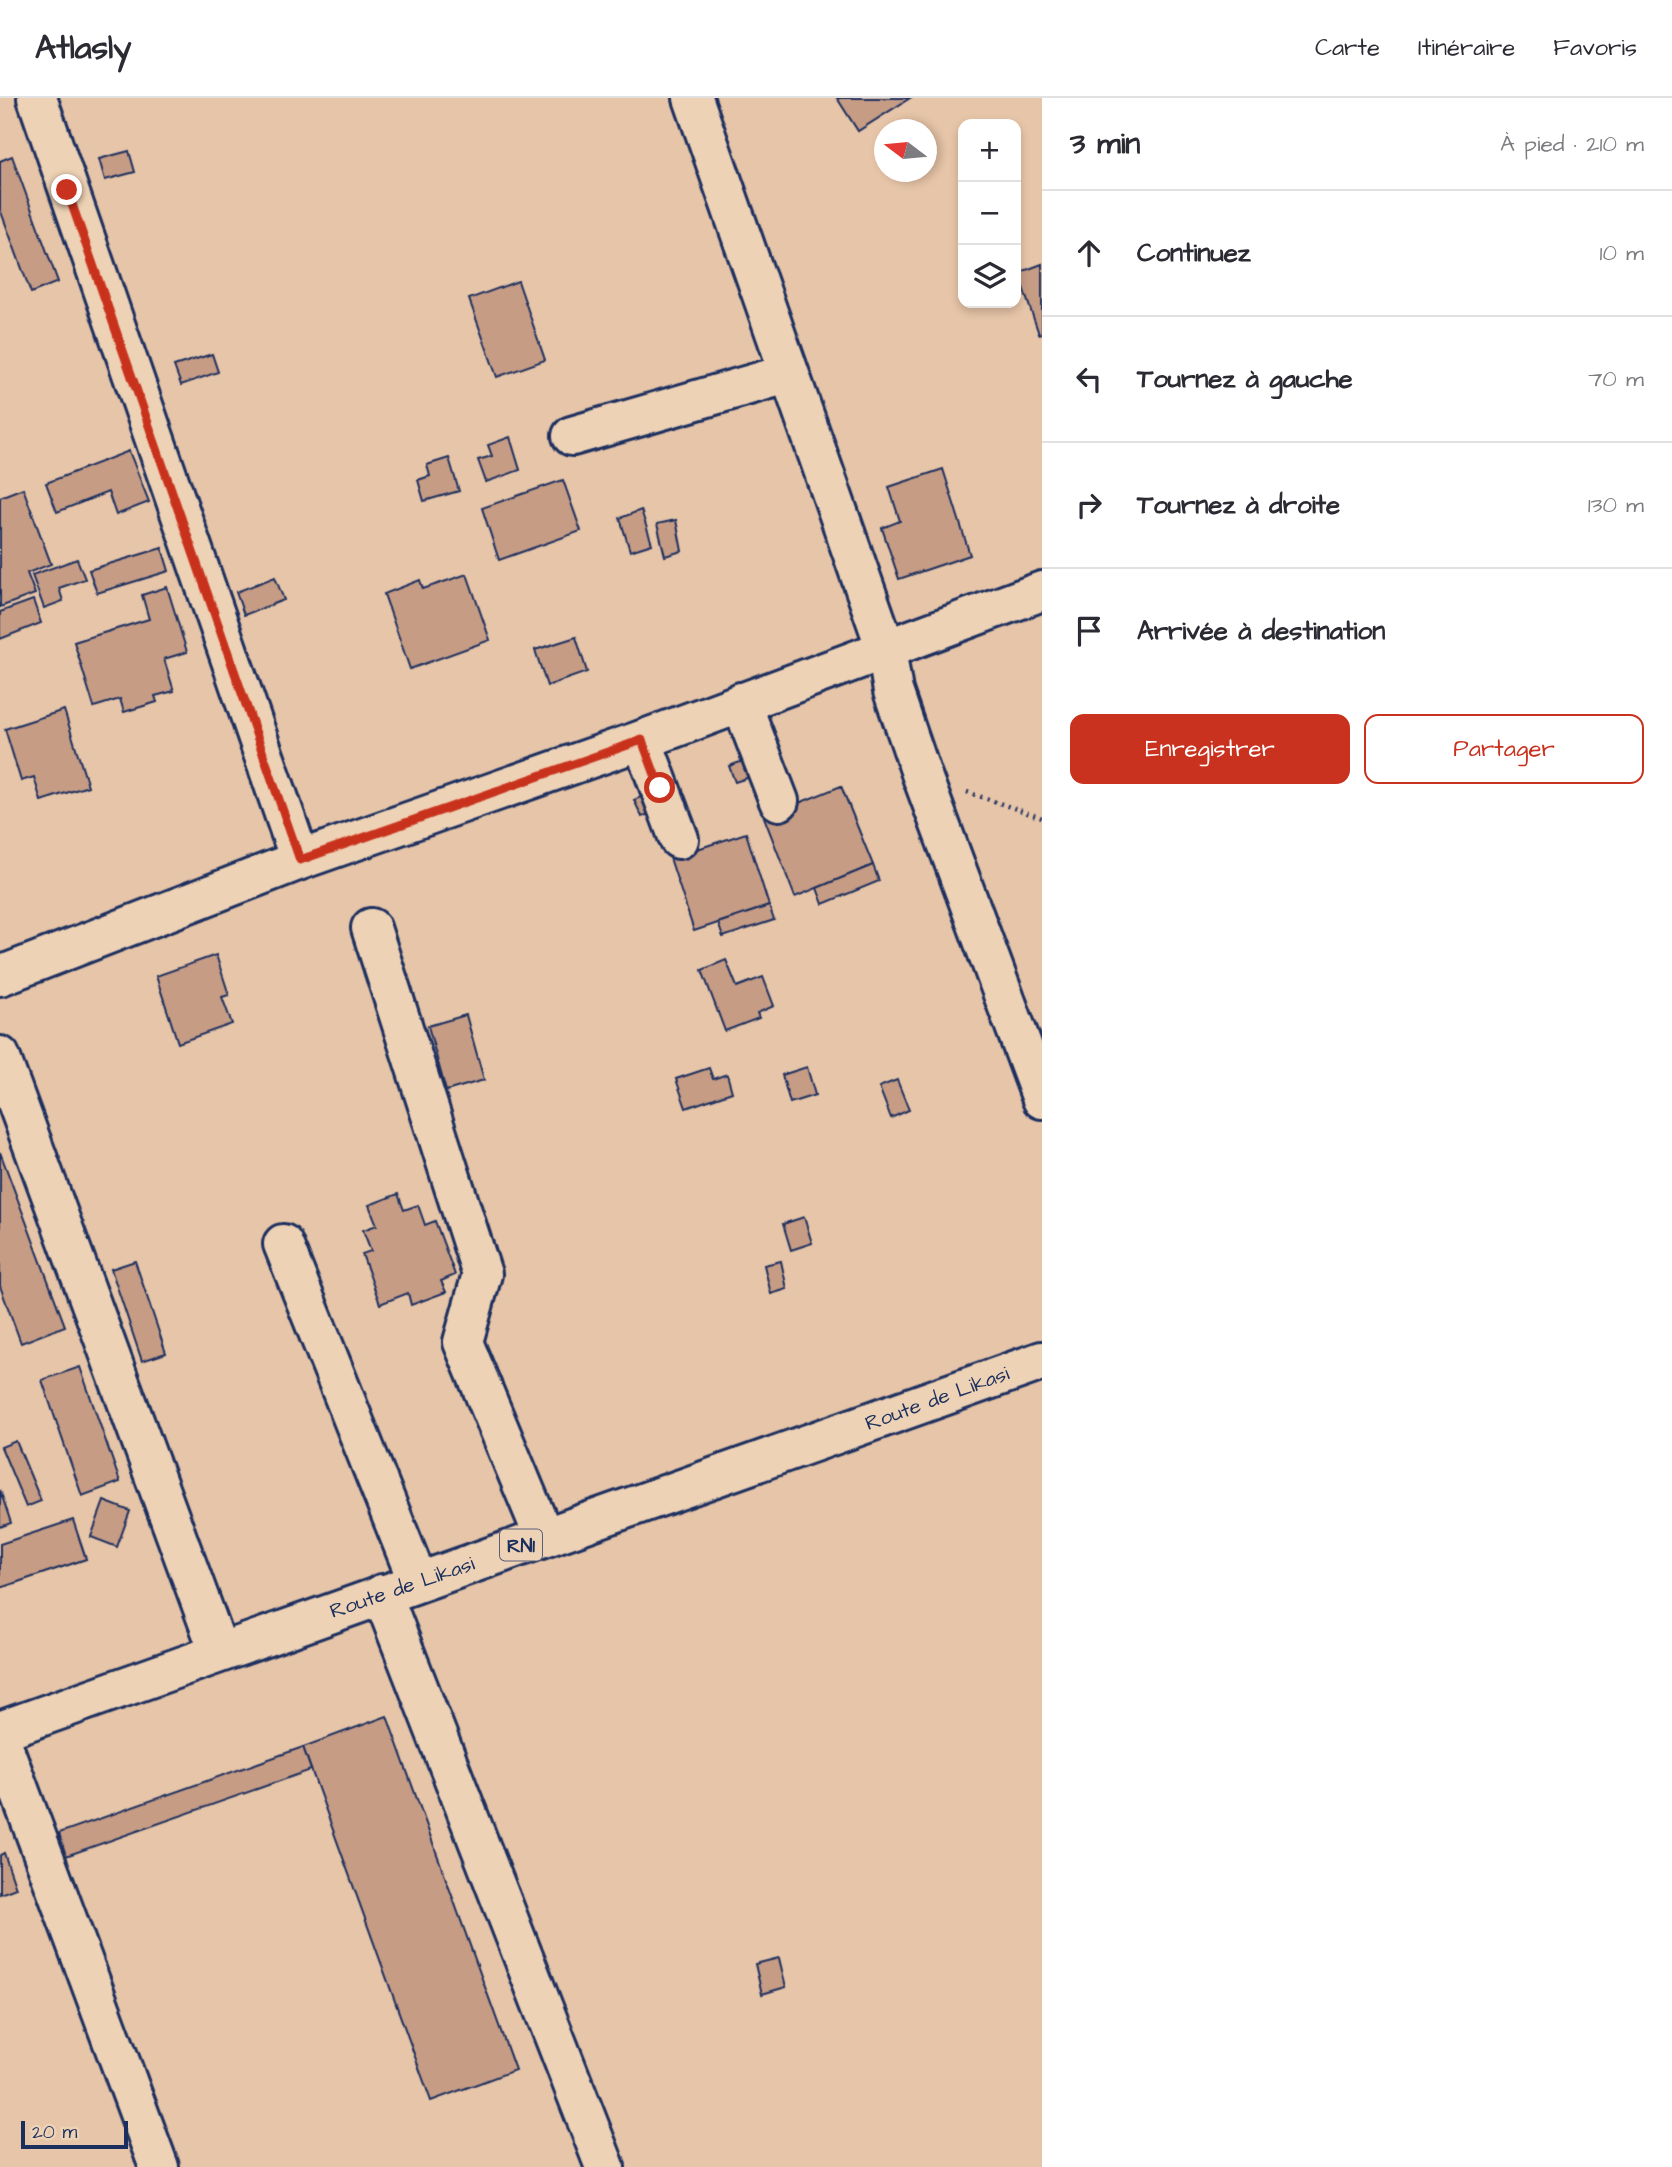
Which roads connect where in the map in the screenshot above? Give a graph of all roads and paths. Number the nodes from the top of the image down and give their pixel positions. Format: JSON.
{"nodes":[{"id":1,"x":37,"y":98,"type":"edge"},
{"id":2,"x":693,"y":98,"type":"edge"},
{"id":3,"x":787,"y":374,"type":"junction"},
{"id":4,"x":572,"y":436,"type":"dead end"},
{"id":5,"x":1042,"y":591,"type":"edge"},
{"id":6,"x":886,"y":649,"type":"junction"},
{"id":7,"x":741,"y":702,"type":"junction"},
{"id":8,"x":642,"y":740,"type":"junction"},
{"id":9,"x":922,"y":776,"type":"junction"},
{"id":10,"x":779,"y":801,"type":"dead end"},
{"id":11,"x":1042,"y":818,"type":"edge"},
{"id":12,"x":679,"y":839,"type":"dead end"},
{"id":13,"x":300,"y":860,"type":"junction"},
{"id":14,"x":371,"y":928,"type":"dead end"},
{"id":15,"x":0,"y":976,"type":"edge"},
{"id":16,"x":0,"y":1056,"type":"edge"},
{"id":17,"x":1042,"y":1099,"type":"edge"},
{"id":18,"x":283,"y":1244,"type":"dead end"},
{"id":19,"x":1042,"y":1361,"type":"edge"},
{"id":20,"x":544,"y":1537,"type":"junction"},
{"id":21,"x":418,"y":1582,"type":"junction"},
{"id":22,"x":382,"y":1594,"type":"junction"},
{"id":23,"x":219,"y":1652,"type":"junction"},
{"id":24,"x":0,"y":1731,"type":"edge"},
{"id":25,"x":0,"y":1738,"type":"edge"},
{"id":26,"x":159,"y":2167,"type":"edge"},
{"id":27,"x":604,"y":2167,"type":"edge"}],
"edges":[{"from":1,"to":13,"type":"main road"},
{"from":2,"to":3,"type":"main road"},
{"from":3,"to":4,"type":"main road"},
{"from":3,"to":6,"type":"main road"},
{"from":5,"to":6,"type":"main road"},
{"from":6,"to":7,"type":"main road"},
{"from":6,"to":9,"type":"main road"},
{"from":7,"to":8,"type":"main road"},
{"from":7,"to":10,"type":"main road"},
{"from":8,"to":12,"type":"main road"},
{"from":8,"to":13,"type":"main road"},
{"from":9,"to":11,"type":"path"},
{"from":9,"to":17,"type":"main road"},
{"from":13,"to":15,"type":"main road"},
{"from":14,"to":20,"type":"main road"},
{"from":16,"to":23,"type":"main road"},
{"from":18,"to":21,"type":"main road"},
{"from":19,"to":20,"type":"main road","name":"Route de Likasi","number":"RN1"},
{"from":20,"to":21,"type":"main road","name":"Route de Likasi","number":"RN1"},
{"from":21,"to":22,"type":"main road","name":"Route de Likasi","number":"RN1"},
{"from":22,"to":23,"type":"main road","name":"Route de Likasi","number":"RN1"},
{"from":22,"to":27,"type":"main road"},
{"from":23,"to":24,"type":"main road","name":"Route de Likasi","number":"RN1"},
{"from":25,"to":26,"type":"main road"}]}
